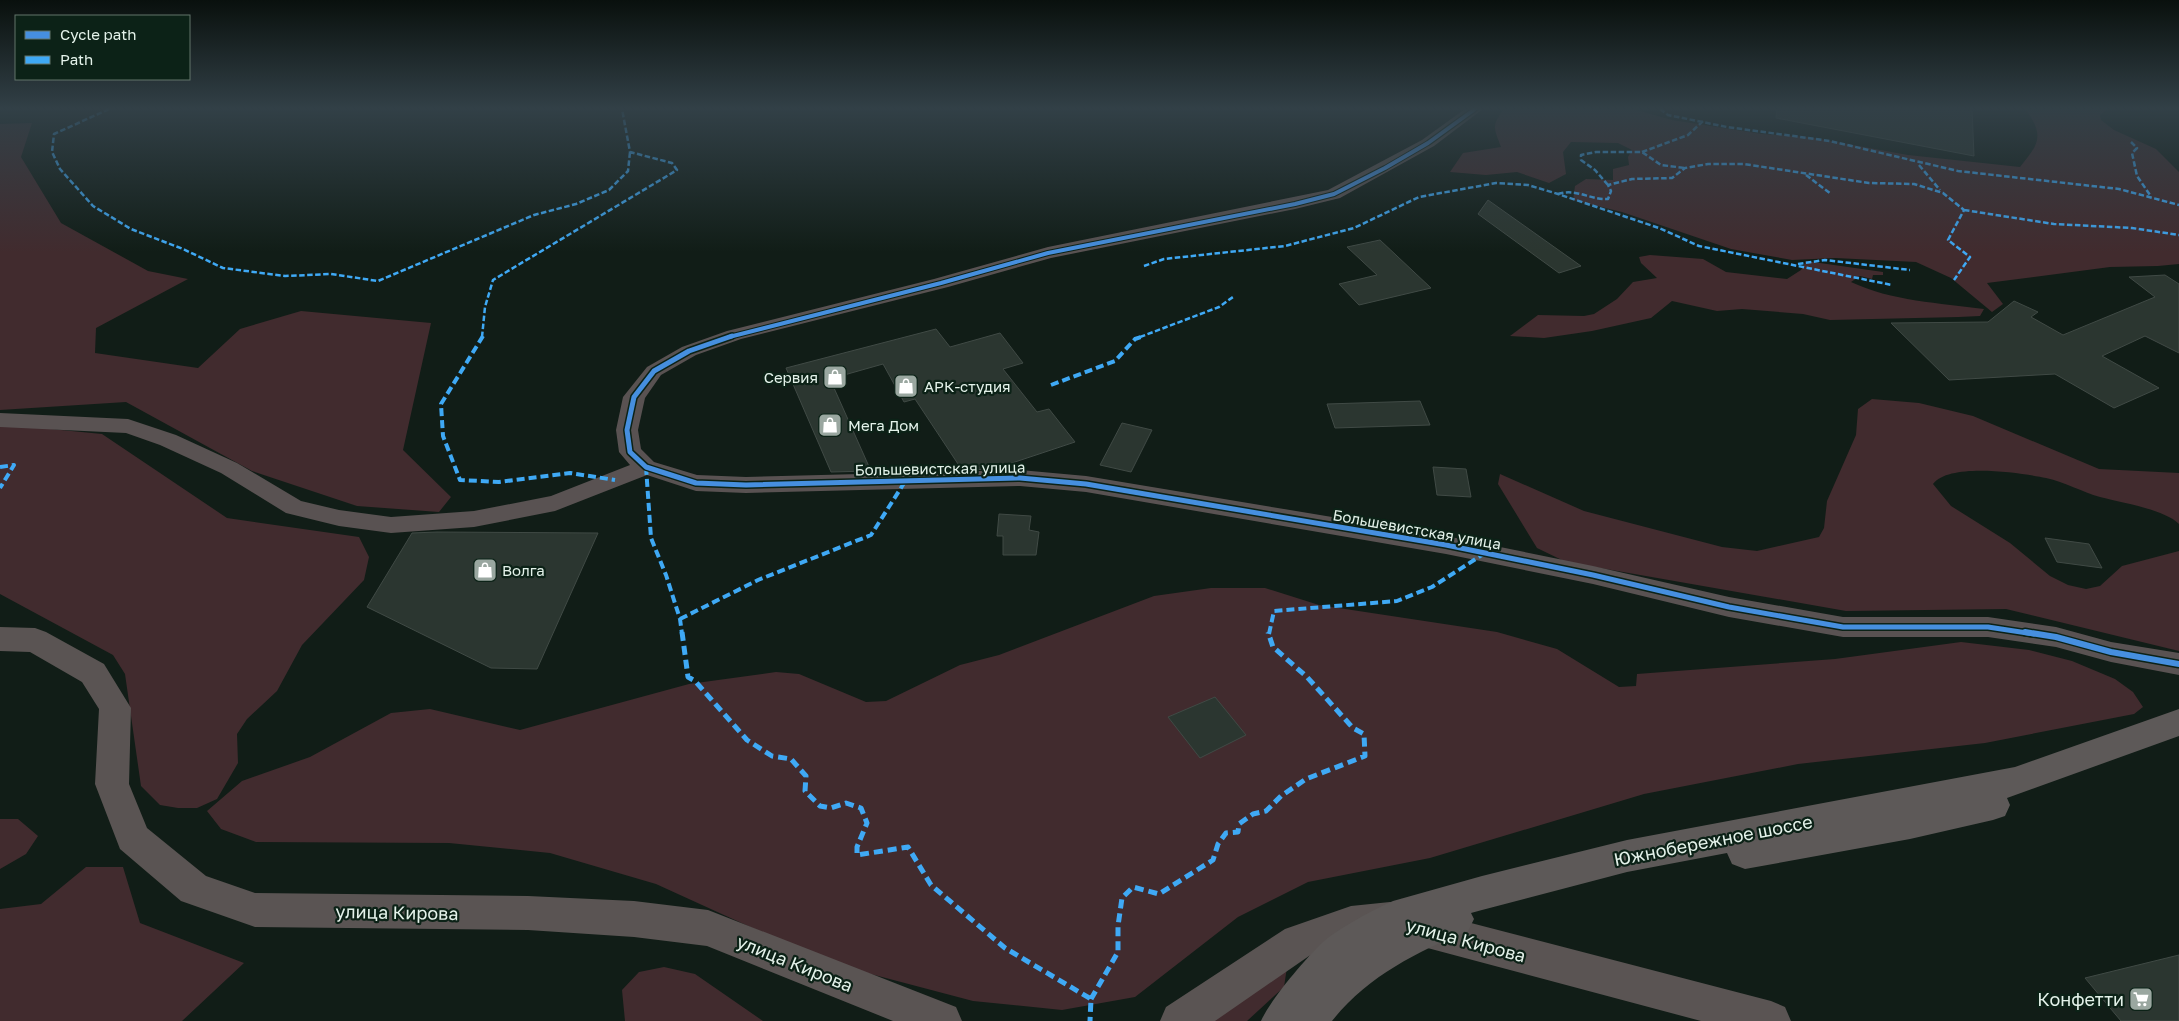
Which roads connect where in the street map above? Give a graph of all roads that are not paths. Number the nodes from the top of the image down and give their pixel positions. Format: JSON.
{"nodes":[{"id":1,"x":1403,"y":157,"type":"edge"},
{"id":2,"x":0,"y":420,"type":"edge"},
{"id":3,"x":646,"y":467,"type":"junction"},
{"id":4,"x":0,"y":639,"type":"edge"},
{"id":5,"x":2179,"y":664,"type":"edge"},
{"id":6,"x":2179,"y":722,"type":"edge"},
{"id":7,"x":2179,"y":743,"type":"edge"},
{"id":8,"x":1402,"y":923,"type":"junction"},
{"id":9,"x":941,"y":1021,"type":"edge"},
{"id":10,"x":1178,"y":1021,"type":"edge"},
{"id":11,"x":1281,"y":1021,"type":"edge"},
{"id":12,"x":1306,"y":1021,"type":"edge"},
{"id":13,"x":1771,"y":1021,"type":"edge"}],
"edges":[{"from":1,"to":3,"type":"street"},
{"from":2,"to":3,"type":"street"},
{"from":3,"to":5,"type":"street","name":"Большевистская улица"},
{"from":4,"to":9,"type":"street","name":"улица Кирова"},
{"from":6,"to":8,"type":"highway","name":"Южнобережное шоссе"},
{"from":7,"to":8,"type":"highway","name":"Южнобережное шоссе"},
{"from":8,"to":10,"type":"street","name":"улица Кирова"},
{"from":8,"to":11,"type":"highway","name":"Южнобережное шоссе"},
{"from":8,"to":12,"type":"highway","name":"Южнобережное шоссе"},
{"from":8,"to":13,"type":"street","name":"улица Кирова"}]}
